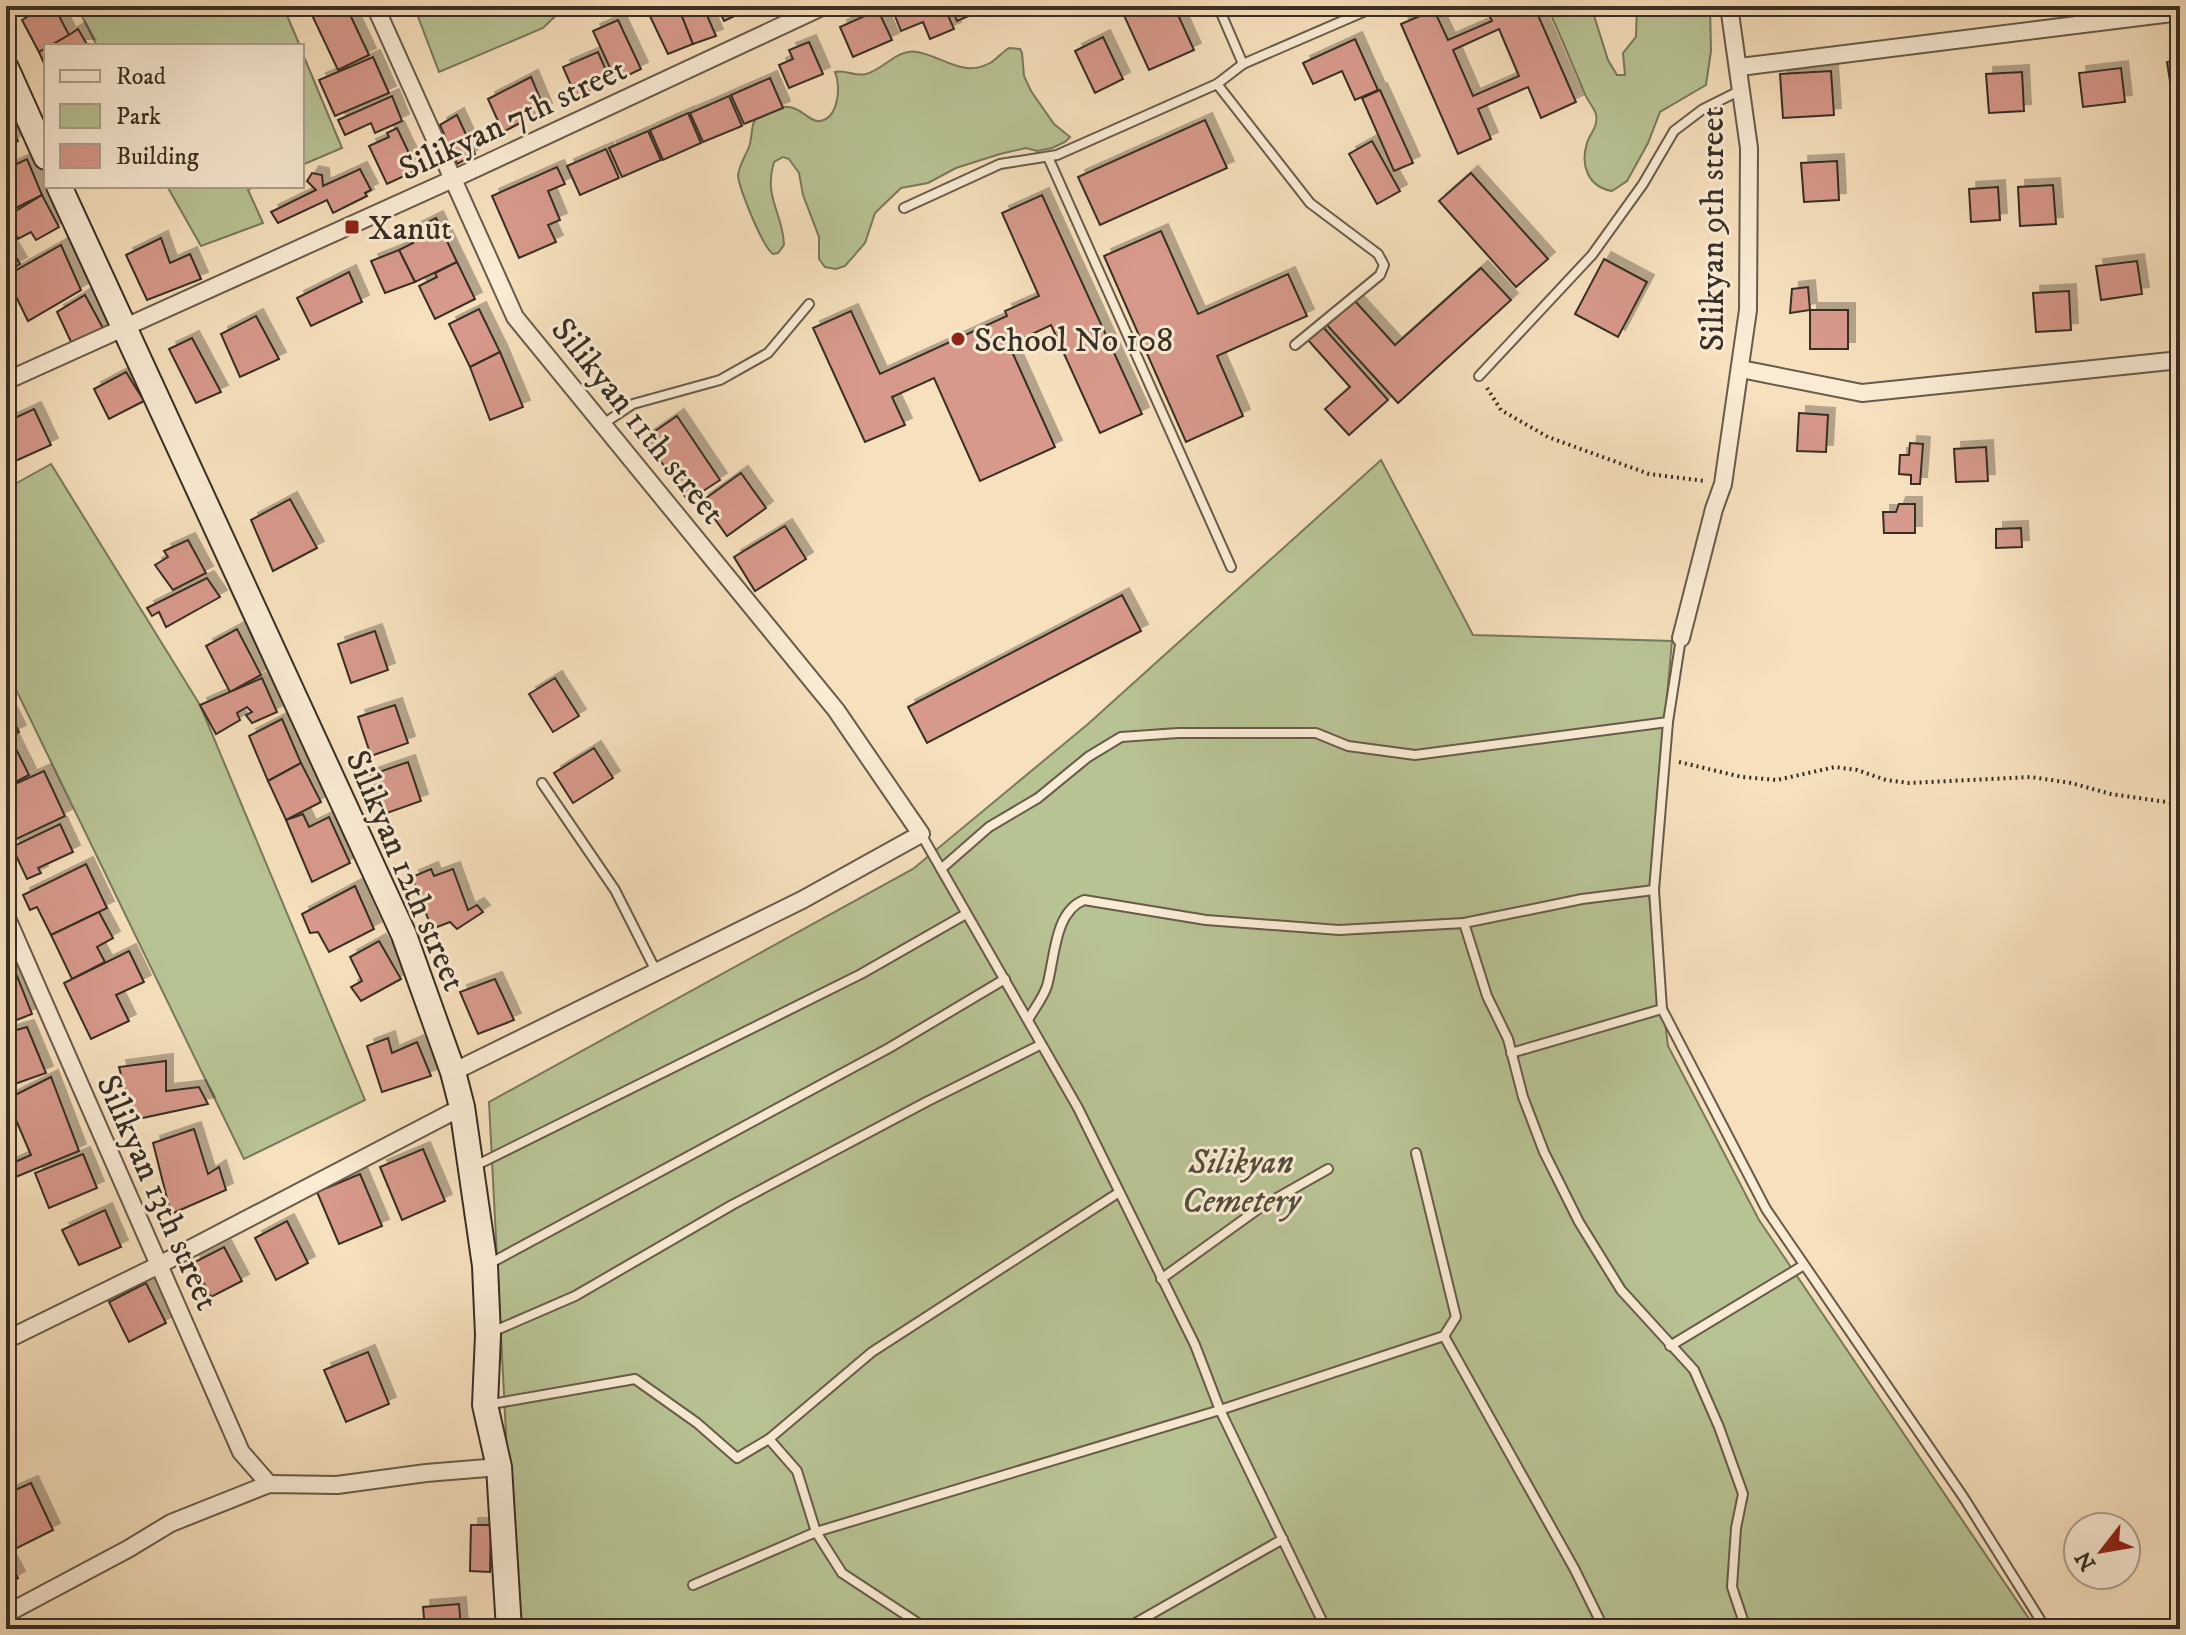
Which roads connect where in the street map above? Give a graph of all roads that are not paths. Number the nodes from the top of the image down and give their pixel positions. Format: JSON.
{"nodes":[{"id":1,"x":375,"y":6,"type":"edge"},
{"id":2,"x":824,"y":6,"type":"edge"},
{"id":3,"x":1218,"y":6,"type":"edge"},
{"id":4,"x":1377,"y":6,"type":"edge"},
{"id":5,"x":1729,"y":6,"type":"edge"},
{"id":6,"x":2180,"y":12,"type":"edge"},
{"id":7,"x":1243,"y":64,"type":"junction"},
{"id":8,"x":1740,"y":67,"type":"junction"},
{"id":9,"x":6,"y":68,"type":"edge"},
{"id":10,"x":1217,"y":84,"type":"junction"},
{"id":11,"x":1742,"y":90,"type":"junction"},
{"id":12,"x":44,"y":153,"type":"edge"},
{"id":13,"x":1048,"y":157,"type":"junction"},
{"id":14,"x":453,"y":179,"type":"junction"},
{"id":15,"x":60,"y":188,"type":"edge"},
{"id":16,"x":904,"y":208,"type":"dead end"},
{"id":17,"x":809,"y":304,"type":"dead end"},
{"id":18,"x":124,"y":329,"type":"junction"},
{"id":19,"x":1295,"y":345,"type":"dead end"},
{"id":20,"x":2180,"y":360,"type":"edge"},
{"id":21,"x":1741,"y":369,"type":"junction"},
{"id":22,"x":1479,"y":376,"type":"road end"},
{"id":23,"x":6,"y":381,"type":"edge"},
{"id":24,"x":603,"y":424,"type":"junction"},
{"id":25,"x":1231,"y":567,"type":"dead end"},
{"id":26,"x":1681,"y":638,"type":"joint"},
{"id":27,"x":1668,"y":722,"type":"junction"},
{"id":28,"x":542,"y":783,"type":"dead end"},
{"id":29,"x":921,"y":834,"type":"junction"},
{"id":30,"x":941,"y":869,"type":"junction"},
{"id":31,"x":1654,"y":890,"type":"junction"},
{"id":32,"x":966,"y":914,"type":"junction"},
{"id":33,"x":6,"y":916,"type":"edge"},
{"id":34,"x":1464,"y":923,"type":"junction"},
{"id":35,"x":657,"y":973,"type":"junction"},
{"id":36,"x":1005,"y":979,"type":"junction"},
{"id":37,"x":1662,"y":1009,"type":"junction"},
{"id":38,"x":1028,"y":1020,"type":"junction"},
{"id":39,"x":1040,"y":1045,"type":"junction"},
{"id":40,"x":1511,"y":1053,"type":"junction"},
{"id":41,"x":453,"y":1072,"type":"junction"},
{"id":42,"x":462,"y":1107,"type":"junction"},
{"id":43,"x":1416,"y":1153,"type":"dead end"},
{"id":44,"x":471,"y":1168,"type":"junction"},
{"id":45,"x":1328,"y":1169,"type":"dead end"},
{"id":46,"x":1118,"y":1193,"type":"junction"},
{"id":47,"x":1804,"y":1265,"type":"junction"},
{"id":48,"x":157,"y":1266,"type":"junction"},
{"id":49,"x":485,"y":1266,"type":"junction"},
{"id":50,"x":1161,"y":1279,"type":"junction"},
{"id":51,"x":488,"y":1335,"type":"junction"},
{"id":52,"x":1444,"y":1336,"type":"junction"},
{"id":53,"x":6,"y":1340,"type":"edge"},
{"id":54,"x":1670,"y":1346,"type":"junction"},
{"id":55,"x":485,"y":1405,"type":"junction"},
{"id":56,"x":1220,"y":1410,"type":"junction"},
{"id":57,"x":769,"y":1439,"type":"junction"},
{"id":58,"x":499,"y":1467,"type":"junction"},
{"id":59,"x":269,"y":1484,"type":"junction"},
{"id":60,"x":816,"y":1532,"type":"junction"},
{"id":61,"x":1283,"y":1539,"type":"junction"},
{"id":62,"x":693,"y":1585,"type":"dead end"},
{"id":63,"x":6,"y":1614,"type":"edge"},
{"id":64,"x":509,"y":1629,"type":"edge"},
{"id":65,"x":927,"y":1629,"type":"edge"},
{"id":66,"x":1125,"y":1629,"type":"edge"},
{"id":67,"x":1326,"y":1629,"type":"edge"},
{"id":68,"x":1604,"y":1629,"type":"edge"},
{"id":69,"x":1746,"y":1629,"type":"edge"},
{"id":70,"x":2046,"y":1629,"type":"edge"}],
"edges":[{"from":1,"to":14,"type":"street","name":"Silikyan 11th street"},
{"from":2,"to":14,"type":"street","name":"Silikyan 7th street"},
{"from":3,"to":7,"type":"lane"},
{"from":4,"to":7,"type":"lane"},
{"from":5,"to":8,"type":"street","name":"Silikyan 9th street"},
{"from":6,"to":8,"type":"street"},
{"from":7,"to":10,"type":"lane"},
{"from":8,"to":11,"type":"street","name":"Silikyan 9th street"},
{"from":9,"to":12,"type":"main road"},
{"from":10,"to":13,"type":"lane"},
{"from":10,"to":19,"type":"lane"},
{"from":11,"to":21,"type":"street","name":"Silikyan 9th street"},
{"from":11,"to":22,"type":"lane"},
{"from":13,"to":16,"type":"lane"},
{"from":13,"to":25,"type":"lane"},
{"from":14,"to":18,"type":"street","name":"Silikyan 7th street"},
{"from":14,"to":24,"type":"street","name":"Silikyan 11th street"},
{"from":15,"to":18,"type":"main road","name":"Silikyan 12th street"},
{"from":17,"to":24,"type":"lane"},
{"from":18,"to":23,"type":"street","name":"Silikyan 7th street"},
{"from":18,"to":41,"type":"main road","name":"Silikyan 12th street"},
{"from":20,"to":21,"type":"street"},
{"from":21,"to":26,"type":"street","name":"Silikyan 9th street"},
{"from":24,"to":29,"type":"street","name":"Silikyan 11th street"},
{"from":26,"to":27,"type":"lane"},
{"from":27,"to":30,"type":"lane"},
{"from":27,"to":31,"type":"lane"},
{"from":28,"to":35,"type":"lane"},
{"from":29,"to":30,"type":"lane"},
{"from":29,"to":35,"type":"street"},
{"from":30,"to":32,"type":"lane"},
{"from":31,"to":34,"type":"lane"},
{"from":31,"to":37,"type":"lane"},
{"from":32,"to":36,"type":"lane"},
{"from":32,"to":44,"type":"lane"},
{"from":33,"to":48,"type":"street","name":"Silikyan 13th street"},
{"from":34,"to":38,"type":"lane"},
{"from":34,"to":40,"type":"lane"},
{"from":35,"to":41,"type":"street"},
{"from":36,"to":38,"type":"lane"},
{"from":36,"to":49,"type":"lane"},
{"from":37,"to":40,"type":"lane"},
{"from":37,"to":47,"type":"lane"},
{"from":38,"to":39,"type":"lane"},
{"from":39,"to":46,"type":"lane"},
{"from":39,"to":51,"type":"lane"},
{"from":40,"to":54,"type":"lane"},
{"from":41,"to":42,"type":"main road","name":"Silikyan 12th street"},
{"from":42,"to":44,"type":"main road","name":"Silikyan 12th street"},
{"from":42,"to":48,"type":"street"},
{"from":43,"to":52,"type":"lane"},
{"from":44,"to":49,"type":"main road","name":"Silikyan 12th street"},
{"from":45,"to":50,"type":"lane"},
{"from":46,"to":50,"type":"lane"},
{"from":46,"to":57,"type":"lane"},
{"from":47,"to":54,"type":"lane"},
{"from":47,"to":70,"type":"lane"},
{"from":48,"to":53,"type":"street"},
{"from":48,"to":59,"type":"street","name":"Silikyan 13th street"},
{"from":49,"to":51,"type":"main road","name":"Silikyan 12th street"},
{"from":50,"to":56,"type":"lane"},
{"from":51,"to":55,"type":"main road","name":"Silikyan 12th street"},
{"from":52,"to":56,"type":"lane"},
{"from":52,"to":68,"type":"lane"},
{"from":54,"to":69,"type":"lane"},
{"from":55,"to":57,"type":"lane"},
{"from":55,"to":58,"type":"main road","name":"Silikyan 12th street"},
{"from":56,"to":60,"type":"lane"},
{"from":56,"to":61,"type":"lane"},
{"from":57,"to":60,"type":"lane"},
{"from":58,"to":59,"type":"street"},
{"from":58,"to":64,"type":"main road","name":"Silikyan 12th street"},
{"from":59,"to":63,"type":"street"},
{"from":60,"to":62,"type":"lane"},
{"from":60,"to":65,"type":"lane"},
{"from":61,"to":66,"type":"lane"},
{"from":61,"to":67,"type":"lane"}]}
